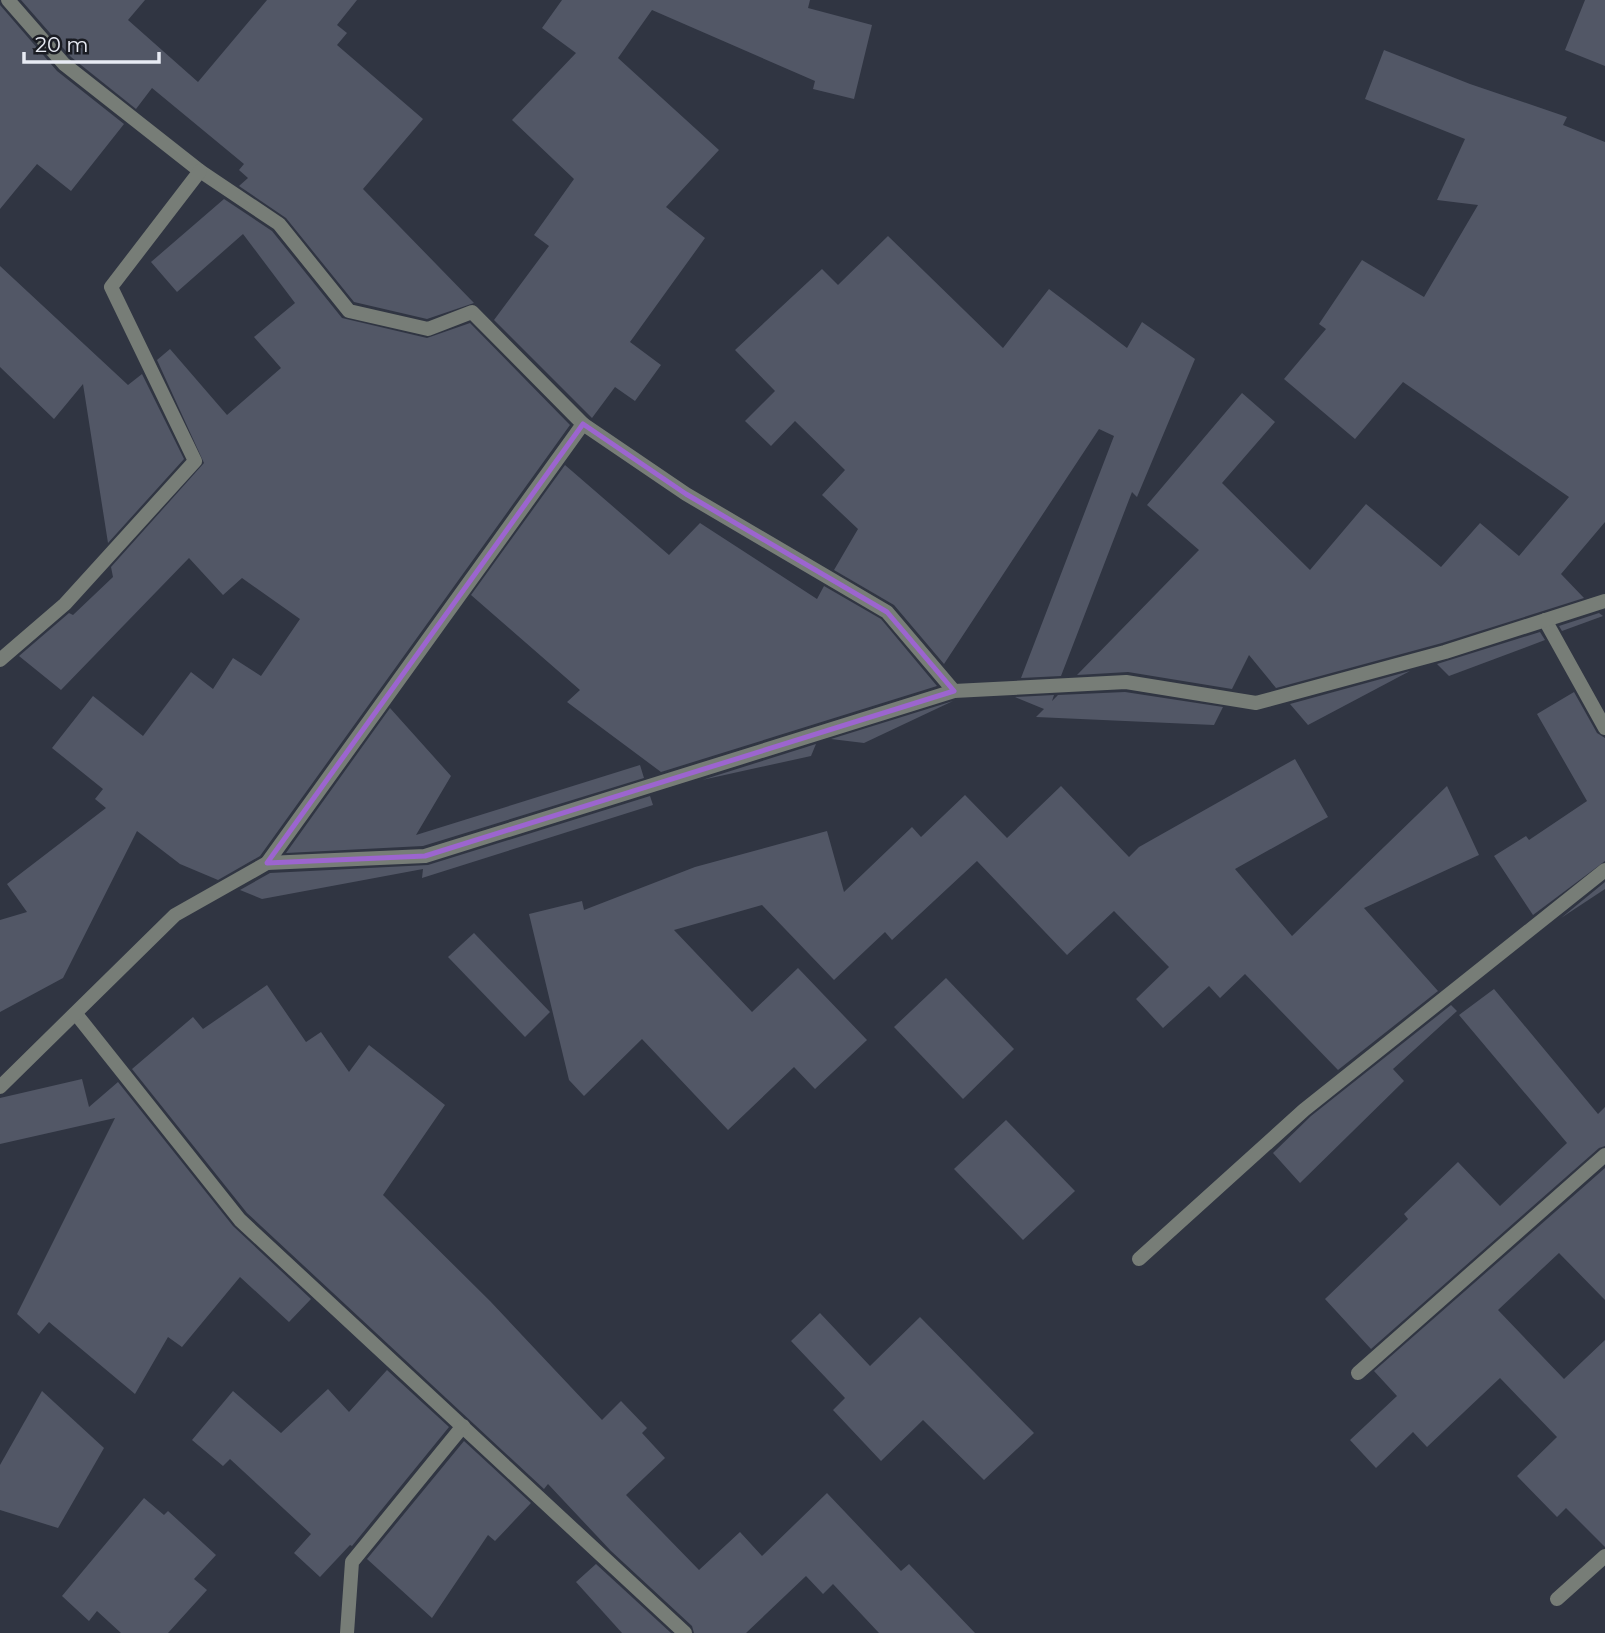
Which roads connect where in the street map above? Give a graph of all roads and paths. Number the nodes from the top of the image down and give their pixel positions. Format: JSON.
{"nodes":[{"id":1,"x":8,"y":0,"type":"edge"},
{"id":2,"x":200,"y":171,"type":"junction"},
{"id":3,"x":583,"y":424,"type":"junction"},
{"id":4,"x":1605,"y":601,"type":"edge"},
{"id":5,"x":1545,"y":620,"type":"junction"},
{"id":6,"x":0,"y":660,"type":"edge"},
{"id":7,"x":954,"y":691,"type":"junction"},
{"id":8,"x":1605,"y":728,"type":"edge"},
{"id":9,"x":267,"y":863,"type":"junction"},
{"id":10,"x":1605,"y":870,"type":"edge"},
{"id":11,"x":76,"y":1014,"type":"junction"},
{"id":12,"x":0,"y":1087,"type":"edge"},
{"id":13,"x":1605,"y":1155,"type":"edge"},
{"id":14,"x":1139,"y":1259,"type":"dead end"},
{"id":15,"x":1358,"y":1373,"type":"dead end"},
{"id":16,"x":463,"y":1426,"type":"junction"},
{"id":17,"x":1605,"y":1556,"type":"edge"},
{"id":18,"x":1556,"y":1599,"type":"dead end"},
{"id":19,"x":347,"y":1633,"type":"edge"},
{"id":20,"x":685,"y":1633,"type":"edge"}],
"edges":[{"from":1,"to":2,"type":"street"},
{"from":2,"to":3,"type":"street"},
{"from":2,"to":6,"type":"street"},
{"from":3,"to":7,"type":"street"},
{"from":3,"to":9,"type":"street"},
{"from":4,"to":5,"type":"street"},
{"from":5,"to":7,"type":"street"},
{"from":5,"to":8,"type":"street"},
{"from":7,"to":9,"type":"street"},
{"from":9,"to":11,"type":"street"},
{"from":10,"to":14,"type":"street"},
{"from":11,"to":12,"type":"street"},
{"from":11,"to":16,"type":"street"},
{"from":13,"to":15,"type":"street"},
{"from":16,"to":19,"type":"street"},
{"from":16,"to":20,"type":"street"},
{"from":17,"to":18,"type":"street"}]}
